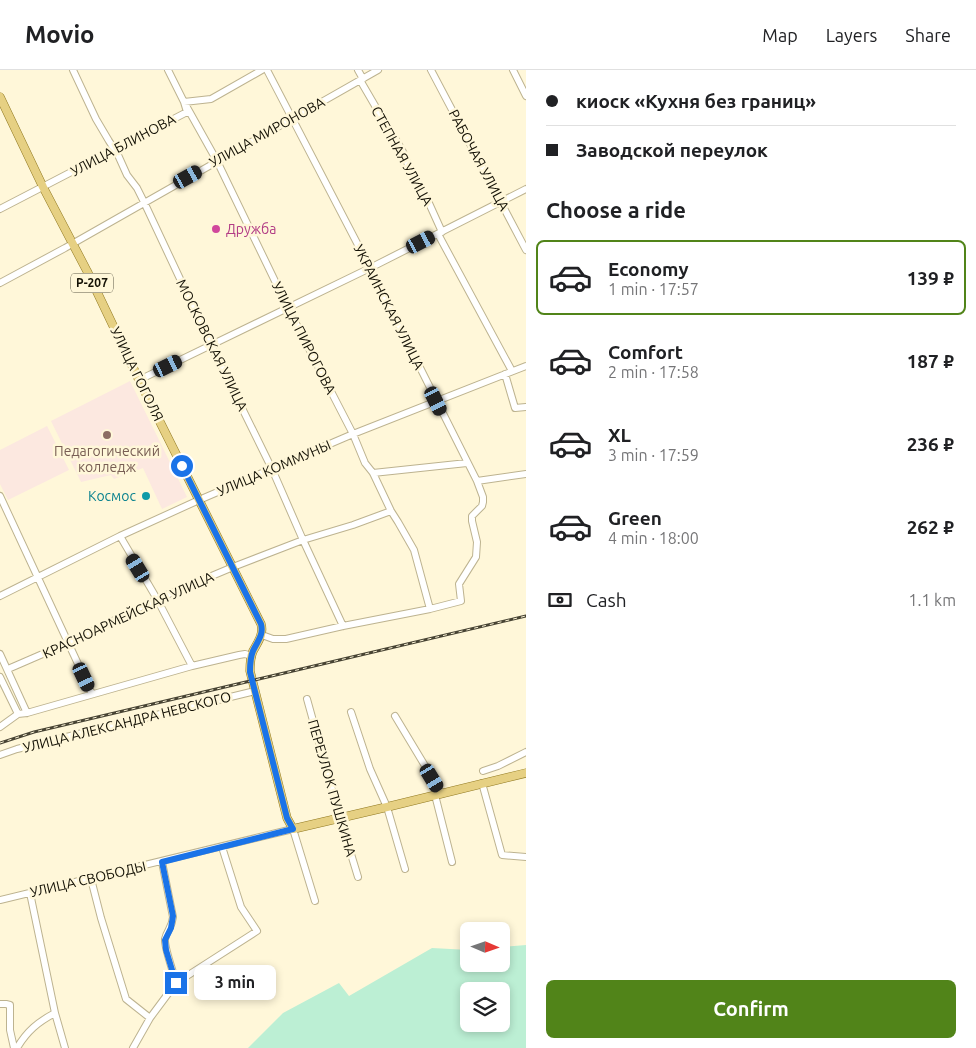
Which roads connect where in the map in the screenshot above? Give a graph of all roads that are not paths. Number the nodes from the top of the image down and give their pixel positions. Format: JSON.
{"nodes":[{"id":1,"x":73,"y":70,"type":"edge"},
{"id":2,"x":168,"y":70,"type":"edge"},
{"id":3,"x":262,"y":70,"type":"edge"},
{"id":4,"x":267,"y":70,"type":"edge"},
{"id":5,"x":358,"y":70,"type":"edge"},
{"id":6,"x":378,"y":70,"type":"edge"},
{"id":7,"x":431,"y":70,"type":"edge"},
{"id":8,"x":513,"y":70,"type":"edge"},
{"id":9,"x":361,"y":80,"type":"junction"},
{"id":10,"x":526,"y":96,"type":"edge"},
{"id":11,"x":0,"y":98,"type":"edge"},
{"id":12,"x":184,"y":102,"type":"junction"},
{"id":13,"x":292,"y":118,"type":"junction"},
{"id":14,"x":115,"y":149,"type":"junction"},
{"id":15,"x":217,"y":161,"type":"junction"},
{"id":16,"x":43,"y":187,"type":"junction"},
{"id":17,"x":526,"y":189,"type":"edge"},
{"id":18,"x":144,"y":202,"type":"junction"},
{"id":19,"x":501,"y":202,"type":"junction"},
{"id":20,"x":0,"y":209,"type":"edge"},
{"id":21,"x":440,"y":233,"type":"junction"},
{"id":22,"x":72,"y":244,"type":"junction"},
{"id":23,"x":526,"y":250,"type":"edge"},
{"id":24,"x":370,"y":268,"type":"junction"},
{"id":25,"x":0,"y":282,"type":"edge"},
{"id":26,"x":288,"y":308,"type":"junction"},
{"id":27,"x":211,"y":345,"type":"junction"},
{"id":28,"x":526,"y":366,"type":"edge"},
{"id":29,"x":512,"y":371,"type":"junction"},
{"id":30,"x":505,"y":374,"type":"junction"},
{"id":31,"x":139,"y":380,"type":"junction"},
{"id":32,"x":436,"y":401,"type":"junction"},
{"id":33,"x":526,"y":407,"type":"edge"},
{"id":34,"x":353,"y":434,"type":"junction"},
{"id":35,"x":468,"y":463,"type":"junction"},
{"id":36,"x":272,"y":469,"type":"junction"},
{"id":37,"x":372,"y":473,"type":"junction"},
{"id":38,"x":526,"y":474,"type":"edge"},
{"id":39,"x":477,"y":481,"type":"junction"},
{"id":40,"x":0,"y":496,"type":"edge"},
{"id":41,"x":199,"y":500,"type":"junction"},
{"id":42,"x":391,"y":512,"type":"junction"},
{"id":43,"x":120,"y":536,"type":"junction"},
{"id":44,"x":302,"y":540,"type":"junction"},
{"id":45,"x":233,"y":566,"type":"junction"},
{"id":46,"x":38,"y":577,"type":"junction"},
{"id":47,"x":0,"y":596,"type":"edge"},
{"id":48,"x":157,"y":599,"type":"junction"},
{"id":49,"x":430,"y":609,"type":"junction"},
{"id":50,"x":342,"y":626,"type":"junction"},
{"id":51,"x":262,"y":635,"type":"junction"},
{"id":52,"x":68,"y":643,"type":"junction"},
{"id":53,"x":0,"y":654,"type":"edge"},
{"id":54,"x":252,"y":656,"type":"junction"},
{"id":55,"x":192,"y":666,"type":"junction"},
{"id":56,"x":8,"y":669,"type":"junction"},
{"id":57,"x":0,"y":676,"type":"edge"},
{"id":58,"x":255,"y":691,"type":"junction"},
{"id":59,"x":92,"y":694,"type":"junction"},
{"id":60,"x":307,"y":699,"type":"dead end"},
{"id":61,"x":351,"y":712,"type":"dead end"},
{"id":62,"x":28,"y":713,"type":"junction"},
{"id":63,"x":18,"y":714,"type":"junction"},
{"id":64,"x":395,"y":716,"type":"dead end"},
{"id":65,"x":0,"y":727,"type":"edge"},
{"id":66,"x":526,"y":752,"type":"edge"},
{"id":67,"x":0,"y":755,"type":"edge"},
{"id":68,"x":483,"y":771,"type":"dead end"},
{"id":69,"x":526,"y":773,"type":"edge"},
{"id":70,"x":482,"y":783,"type":"junction"},
{"id":71,"x":438,"y":795,"type":"junction"},
{"id":72,"x":387,"y":807,"type":"junction"},
{"id":73,"x":340,"y":818,"type":"junction"},
{"id":74,"x":293,"y":829,"type":"junction"},
{"id":75,"x":222,"y":847,"type":"junction"},
{"id":76,"x":526,"y":857,"type":"edge"},
{"id":77,"x":162,"y":862,"type":"junction"},
{"id":78,"x":452,"y":862,"type":"dead end"},
{"id":79,"x":405,"y":869,"type":"dead end"},
{"id":80,"x":358,"y":877,"type":"dead end"},
{"id":81,"x":91,"y":878,"type":"junction"},
{"id":82,"x":30,"y":893,"type":"junction"},
{"id":83,"x":0,"y":900,"type":"edge"},
{"id":84,"x":315,"y":901,"type":"dead end"},
{"id":85,"x":176,"y":983,"type":"junction"},
{"id":86,"x":0,"y":1004,"type":"edge"},
{"id":87,"x":55,"y":1013,"type":"junction"},
{"id":88,"x":150,"y":1018,"type":"junction"},
{"id":89,"x":15,"y":1048,"type":"edge"},
{"id":90,"x":65,"y":1048,"type":"edge"},
{"id":91,"x":133,"y":1048,"type":"edge"}],
"edges":[{"from":1,"to":14,"type":"street","name":"МОСКОВСКАЯ УЛИЦА"},
{"from":2,"to":12,"type":"street","name":"УЛИЦА ПИРОГОВА"},
{"from":3,"to":12,"type":"street","name":"УЛИЦА БЛИНОВА"},
{"from":4,"to":13,"type":"street","name":"УКРАИНСКАЯ УЛИЦА"},
{"from":5,"to":9,"type":"street","name":"СТЕПНАЯ УЛИЦА"},
{"from":6,"to":9,"type":"street","name":"УЛИЦА МИРОНОВА"},
{"from":7,"to":19,"type":"street","name":"РАБОЧАЯ УЛИЦА"},
{"from":8,"to":10,"type":"street"},
{"from":9,"to":13,"type":"street","name":"УЛИЦА МИРОНОВА"},
{"from":9,"to":21,"type":"street","name":"СТЕПНАЯ УЛИЦА"},
{"from":11,"to":16,"type":"main road","name":"УЛИЦА ГОГОЛЯ","number":"Р-207"},
{"from":12,"to":14,"type":"street","name":"УЛИЦА БЛИНОВА"},
{"from":12,"to":15,"type":"street","name":"УЛИЦА ПИРОГОВА"},
{"from":13,"to":15,"type":"street","name":"УЛИЦА МИРОНОВА"},
{"from":13,"to":24,"type":"street","name":"УКРАИНСКАЯ УЛИЦА"},
{"from":14,"to":16,"type":"street","name":"УЛИЦА БЛИНОВА"},
{"from":14,"to":18,"type":"street","name":"МОСКОВСКАЯ УЛИЦА"},
{"from":15,"to":18,"type":"street","name":"УЛИЦА МИРОНОВА"},
{"from":15,"to":26,"type":"street","name":"УЛИЦА ПИРОГОВА"},
{"from":16,"to":20,"type":"street","name":"УЛИЦА БЛИНОВА"},
{"from":16,"to":22,"type":"main road","name":"УЛИЦА ГОГОЛЯ","number":"Р-207"},
{"from":17,"to":19,"type":"street"},
{"from":18,"to":22,"type":"street","name":"УЛИЦА МИРОНОВА"},
{"from":18,"to":27,"type":"street","name":"МОСКОВСКАЯ УЛИЦА"},
{"from":19,"to":21,"type":"street"},
{"from":19,"to":23,"type":"street","name":"РАБОЧАЯ УЛИЦА"},
{"from":21,"to":24,"type":"street"},
{"from":21,"to":29,"type":"street","name":"СТЕПНАЯ УЛИЦА"},
{"from":22,"to":25,"type":"street","name":"УЛИЦА МИРОНОВА"},
{"from":22,"to":31,"type":"main road","name":"УЛИЦА ГОГОЛЯ","number":"Р-207"},
{"from":24,"to":26,"type":"street"},
{"from":24,"to":32,"type":"street","name":"УКРАИНСКАЯ УЛИЦА"},
{"from":26,"to":27,"type":"street"},
{"from":26,"to":34,"type":"street","name":"УЛИЦА ПИРОГОВА"},
{"from":27,"to":31,"type":"street"},
{"from":27,"to":36,"type":"street","name":"МОСКОВСКАЯ УЛИЦА"},
{"from":28,"to":29,"type":"street","name":"УЛИЦА КОММУНЫ"},
{"from":29,"to":30,"type":"street","name":"УЛИЦА КОММУНЫ"},
{"from":30,"to":32,"type":"street","name":"УЛИЦА КОММУНЫ"},
{"from":30,"to":33,"type":"street"},
{"from":31,"to":41,"type":"main road","name":"УЛИЦА ГОГОЛЯ","number":"Р-207"},
{"from":32,"to":34,"type":"street","name":"УЛИЦА КОММУНЫ"},
{"from":32,"to":35,"type":"street","name":"УКРАИНСКАЯ УЛИЦА"},
{"from":34,"to":36,"type":"street","name":"УЛИЦА КОММУНЫ"},
{"from":34,"to":37,"type":"street","name":"УЛИЦА ПИРОГОВА"},
{"from":35,"to":37,"type":"street"},
{"from":35,"to":39,"type":"street","name":"УКРАИНСКАЯ УЛИЦА"},
{"from":36,"to":41,"type":"street","name":"УЛИЦА КОММУНЫ"},
{"from":36,"to":44,"type":"street","name":"МОСКОВСКАЯ УЛИЦА"},
{"from":37,"to":42,"type":"street","name":"УЛИЦА ПИРОГОВА"},
{"from":38,"to":39,"type":"street"},
{"from":39,"to":49,"type":"street","name":"УКРАИНСКАЯ УЛИЦА"},
{"from":40,"to":46,"type":"street"},
{"from":41,"to":43,"type":"street","name":"УЛИЦА КОММУНЫ"},
{"from":41,"to":45,"type":"main road","name":"УЛИЦА ГОГОЛЯ","number":"Р-207"},
{"from":42,"to":44,"type":"street","name":"КРАСНОАРМЕЙСКАЯ УЛИЦА"},
{"from":42,"to":49,"type":"street","name":"УЛИЦА ПИРОГОВА"},
{"from":43,"to":46,"type":"street","name":"УЛИЦА КОММУНЫ"},
{"from":43,"to":48,"type":"street"},
{"from":44,"to":45,"type":"street","name":"КРАСНОАРМЕЙСКАЯ УЛИЦА"},
{"from":44,"to":50,"type":"street","name":"МОСКОВСКАЯ УЛИЦА"},
{"from":45,"to":48,"type":"street","name":"КРАСНОАРМЕЙСКАЯ УЛИЦА"},
{"from":45,"to":51,"type":"main road","name":"УЛИЦА ГОГОЛЯ","number":"Р-207"},
{"from":46,"to":47,"type":"street","name":"УЛИЦА КОММУНЫ"},
{"from":46,"to":52,"type":"street"},
{"from":48,"to":52,"type":"street","name":"КРАСНОАРМЕЙСКАЯ УЛИЦА"},
{"from":48,"to":55,"type":"street"},
{"from":49,"to":50,"type":"street"},
{"from":50,"to":51,"type":"street"},
{"from":51,"to":54,"type":"main road"},
{"from":52,"to":56,"type":"street","name":"КРАСНОАРМЕЙСКАЯ УЛИЦА"},
{"from":52,"to":59,"type":"street"},
{"from":53,"to":56,"type":"street"},
{"from":54,"to":55,"type":"street"},
{"from":54,"to":58,"type":"main road"},
{"from":55,"to":59,"type":"street"},
{"from":56,"to":62,"type":"street"},
{"from":57,"to":63,"type":"street"},
{"from":58,"to":67,"type":"street","name":"УЛИЦА АЛЕКСАНДРА НЕВСКОГО"},
{"from":58,"to":74,"type":"main road"},
{"from":59,"to":62,"type":"street"},
{"from":60,"to":73,"type":"street","name":"ПЕРЕУЛОК ПУШКИНА"},
{"from":61,"to":72,"type":"street"},
{"from":62,"to":63,"type":"street"},
{"from":63,"to":65,"type":"street"},
{"from":64,"to":71,"type":"street"},
{"from":66,"to":68,"type":"street"},
{"from":69,"to":70,"type":"main road","name":"УЛИЦА СВОБОДЫ"},
{"from":70,"to":71,"type":"main road","name":"УЛИЦА СВОБОДЫ"},
{"from":70,"to":76,"type":"street"},
{"from":71,"to":72,"type":"main road","name":"УЛИЦА СВОБОДЫ"},
{"from":71,"to":78,"type":"street"},
{"from":72,"to":73,"type":"main road","name":"УЛИЦА СВОБОДЫ"},
{"from":72,"to":79,"type":"street"},
{"from":73,"to":74,"type":"main road","name":"УЛИЦА СВОБОДЫ"},
{"from":73,"to":80,"type":"street","name":"ПЕРЕУЛОК ПУШКИНА"},
{"from":74,"to":75,"type":"street","name":"УЛИЦА СВОБОДЫ"},
{"from":74,"to":84,"type":"street"},
{"from":75,"to":77,"type":"street","name":"УЛИЦА СВОБОДЫ"},
{"from":75,"to":85,"type":"street"},
{"from":77,"to":81,"type":"street","name":"УЛИЦА СВОБОДЫ"},
{"from":77,"to":85,"type":"street"},
{"from":81,"to":82,"type":"street","name":"УЛИЦА СВОБОДЫ"},
{"from":81,"to":88,"type":"street"},
{"from":82,"to":83,"type":"street","name":"УЛИЦА СВОБОДЫ"},
{"from":82,"to":87,"type":"street"},
{"from":85,"to":88,"type":"street"},
{"from":86,"to":89,"type":"street"},
{"from":87,"to":89,"type":"street"},
{"from":87,"to":90,"type":"street"},
{"from":88,"to":91,"type":"street"}]}
